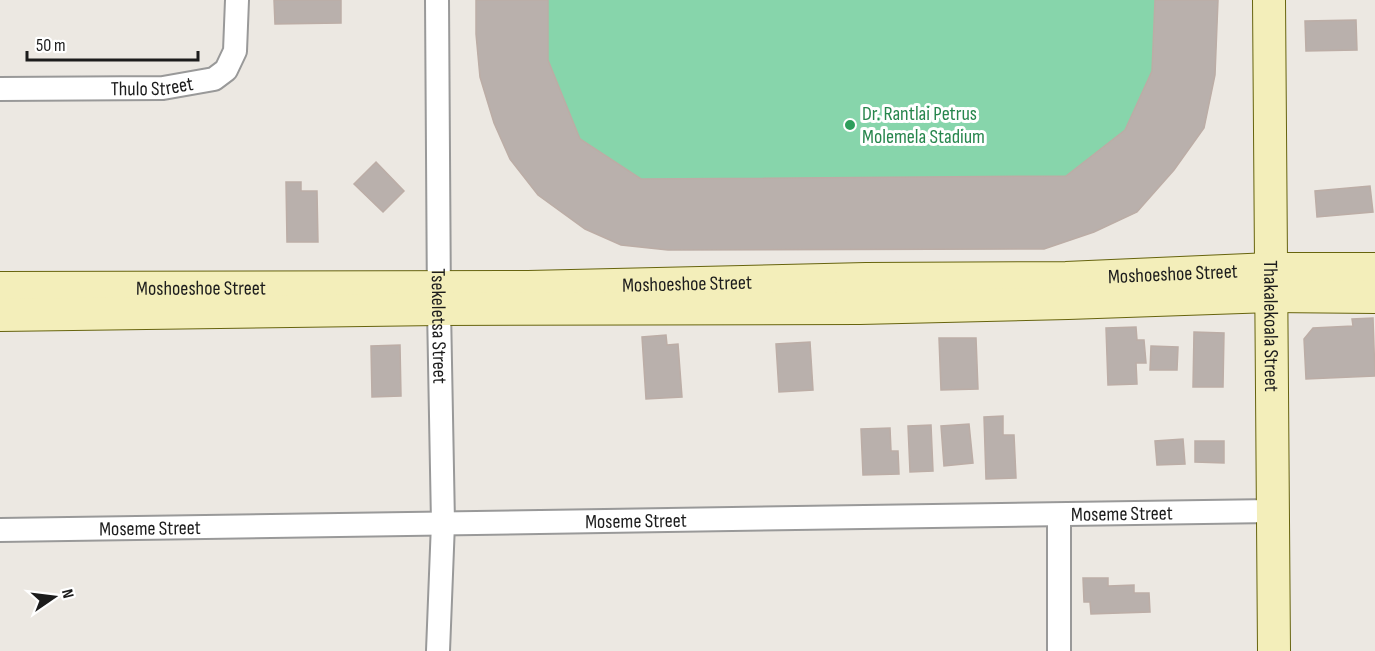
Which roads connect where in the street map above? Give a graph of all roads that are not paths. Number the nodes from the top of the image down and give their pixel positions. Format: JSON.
{"nodes":[{"id":1,"x":237,"y":0,"type":"edge"},
{"id":2,"x":437,"y":0,"type":"edge"},
{"id":3,"x":1269,"y":0,"type":"edge"},
{"id":4,"x":0,"y":89,"type":"edge"},
{"id":5,"x":1375,"y":268,"type":"edge"},
{"id":6,"x":1271,"y":282,"type":"junction"},
{"id":7,"x":0,"y":288,"type":"edge"},
{"id":8,"x":1375,"y":297,"type":"edge"},
{"id":9,"x":439,"y":298,"type":"junction"},
{"id":10,"x":0,"y":315,"type":"edge"},
{"id":11,"x":1272,"y":511,"type":"junction"},
{"id":12,"x":1059,"y":515,"type":"junction"},
{"id":13,"x":443,"y":523,"type":"junction"},
{"id":14,"x":0,"y":530,"type":"edge"},
{"id":15,"x":438,"y":651,"type":"edge"},
{"id":16,"x":1059,"y":651,"type":"edge"},
{"id":17,"x":1274,"y":651,"type":"edge"}],
"edges":[{"from":1,"to":4,"type":"street","name":"Thulo Street"},
{"from":2,"to":9,"type":"street","name":"Tsekeletsa Street"},
{"from":3,"to":6,"type":"street","name":"Thakalekoala Street"},
{"from":5,"to":6,"type":"street","name":"Moshoeshoe Street"},
{"from":6,"to":8,"type":"street","name":"Moshoeshoe Street"},
{"from":6,"to":9,"type":"street","name":"Moshoeshoe Street"},
{"from":6,"to":11,"type":"street","name":"Thakalekoala Street"},
{"from":7,"to":9,"type":"street","name":"Moshoeshoe Street"},
{"from":9,"to":10,"type":"street","name":"Moshoeshoe Street"},
{"from":9,"to":13,"type":"street","name":"Tsekeletsa Street"},
{"from":11,"to":12,"type":"street","name":"Moseme Street"},
{"from":11,"to":17,"type":"street","name":"Thakalekoala Street"},
{"from":12,"to":13,"type":"street","name":"Moseme Street"},
{"from":12,"to":16,"type":"street"},
{"from":13,"to":14,"type":"street","name":"Moseme Street"},
{"from":13,"to":15,"type":"street","name":"Tsekeletsa Street"}]}
